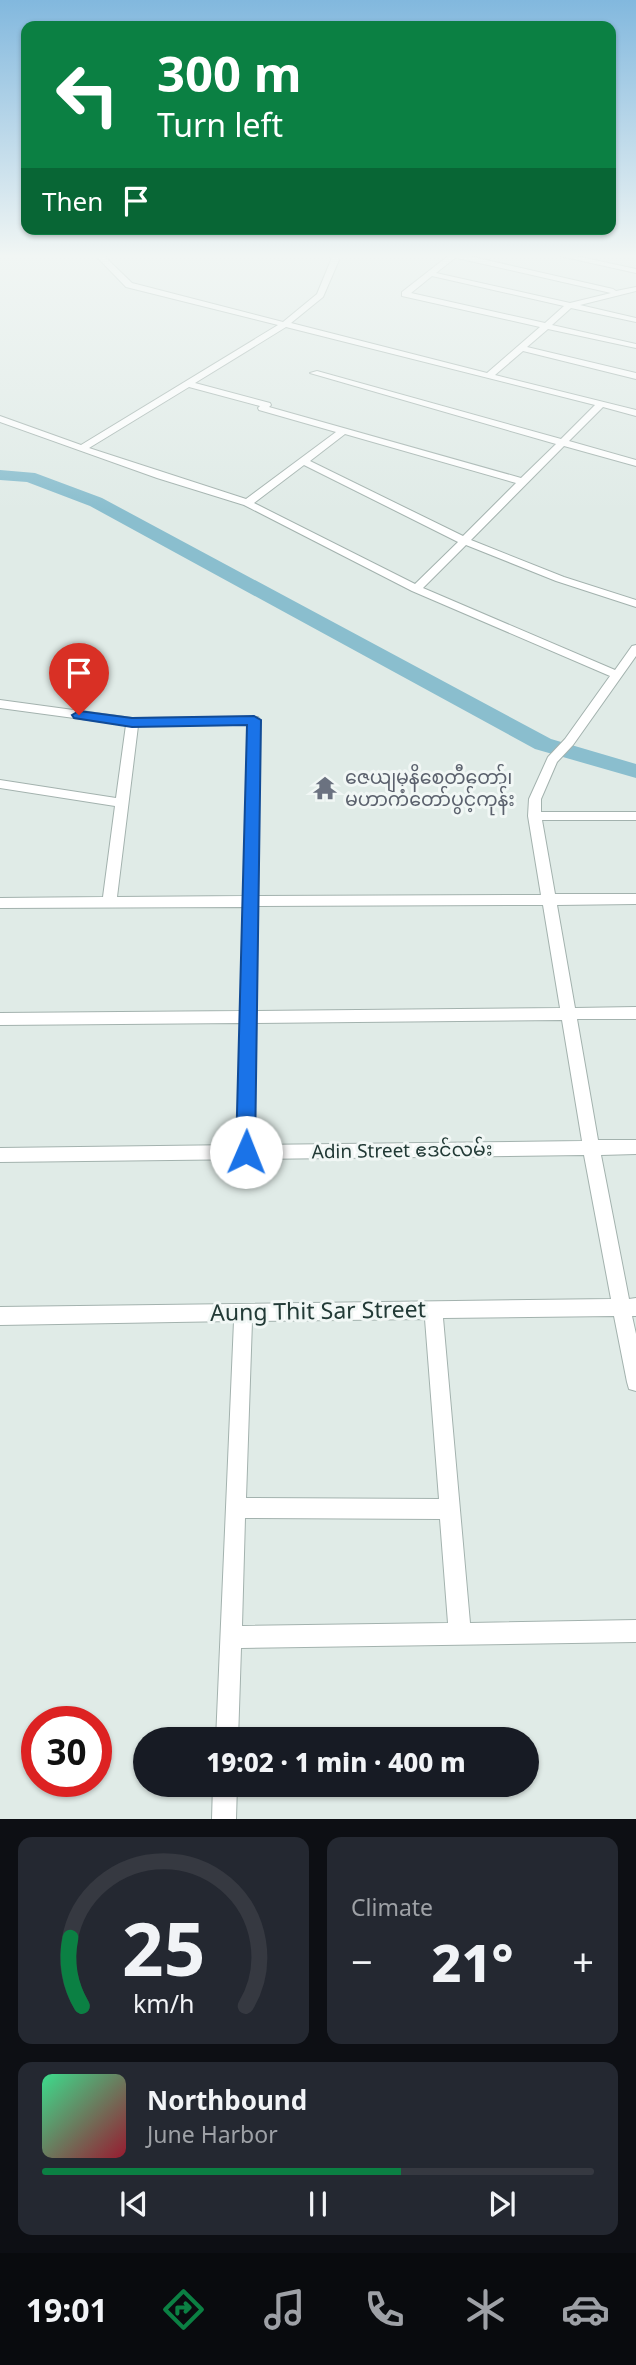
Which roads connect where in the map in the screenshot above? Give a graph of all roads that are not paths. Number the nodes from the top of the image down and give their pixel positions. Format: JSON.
{"nodes":[{"id":1,"x":258,"y":341,"type":"edge"},
{"id":2,"x":348,"y":341,"type":"edge"},
{"id":3,"x":529,"y":341,"type":"edge"},
{"id":4,"x":613,"y":341,"type":"edge"},
{"id":5,"x":636,"y":346,"type":"edge"},
{"id":6,"x":521,"y":348,"type":"junction"},
{"id":7,"x":314,"y":373,"type":"dead end"},
{"id":8,"x":489,"y":376,"type":"junction"},
{"id":9,"x":636,"y":376,"type":"edge"},
{"id":10,"x":189,"y":384,"type":"junction"},
{"id":11,"x":601,"y":404,"type":"junction"},
{"id":12,"x":636,"y":413,"type":"edge"},
{"id":13,"x":0,"y":419,"type":"edge"},
{"id":14,"x":342,"y":432,"type":"junction"},
{"id":15,"x":562,"y":443,"type":"junction"},
{"id":16,"x":81,"y":449,"type":"junction"},
{"id":17,"x":303,"y":461,"type":"junction"},
{"id":18,"x":636,"y":463,"type":"edge"},
{"id":19,"x":523,"y":482,"type":"junction"},
{"id":20,"x":247,"y":503,"type":"junction"},
{"id":21,"x":464,"y":541,"type":"junction"},
{"id":22,"x":416,"y":589,"type":"junction"},
{"id":23,"x":636,"y":604,"type":"edge"},
{"id":24,"x":636,"y":648,"type":"edge"},
{"id":25,"x":617,"y":675,"type":"junction"},
{"id":26,"x":0,"y":704,"type":"edge"},
{"id":27,"x":132,"y":722,"type":"junction"},
{"id":28,"x":0,"y":784,"type":"edge"},
{"id":29,"x":121,"y":803,"type":"junction"},
{"id":30,"x":535,"y":816,"type":"junction"},
{"id":31,"x":636,"y":816,"type":"edge"},
{"id":32,"x":549,"y":900,"type":"junction"},
{"id":33,"x":636,"y":900,"type":"edge"},
{"id":34,"x":109,"y":902,"type":"junction"},
{"id":35,"x":252,"y":902,"type":"junction"},
{"id":36,"x":0,"y":903,"type":"edge"},
{"id":37,"x":636,"y":1013,"type":"edge"},
{"id":38,"x":570,"y":1014,"type":"junction"},
{"id":39,"x":248,"y":1017,"type":"junction"},
{"id":40,"x":0,"y":1019,"type":"edge"},
{"id":41,"x":636,"y":1147,"type":"edge"},
{"id":42,"x":591,"y":1148,"type":"junction"},
{"id":43,"x":246,"y":1152,"type":"junction"},
{"id":44,"x":0,"y":1155,"type":"edge"},
{"id":45,"x":628,"y":1307,"type":"edge"},
{"id":46,"x":433,"y":1310,"type":"junction"},
{"id":47,"x":243,"y":1312,"type":"junction"},
{"id":48,"x":0,"y":1315,"type":"edge"},
{"id":49,"x":636,"y":1382,"type":"edge"},
{"id":50,"x":236,"y":1508,"type":"junction"},
{"id":51,"x":449,"y":1509,"type":"junction"},
{"id":52,"x":636,"y":1631,"type":"edge"},
{"id":53,"x":460,"y":1634,"type":"junction"},
{"id":54,"x":231,"y":1637,"type":"junction"},
{"id":55,"x":228,"y":1727,"type":"edge"},
{"id":56,"x":225,"y":1797,"type":"edge"},
{"id":57,"x":224,"y":1819,"type":"edge"}],
"edges":[{"from":1,"to":10,"type":"street"},
{"from":2,"to":8,"type":"street"},
{"from":3,"to":6,"type":"street"},
{"from":4,"to":5,"type":"street"},
{"from":6,"to":8,"type":"street"},
{"from":6,"to":9,"type":"street"},
{"from":7,"to":15,"type":"street"},
{"from":8,"to":11,"type":"street"},
{"from":10,"to":14,"type":"street"},
{"from":10,"to":16,"type":"street"},
{"from":11,"to":12,"type":"street"},
{"from":11,"to":15,"type":"street"},
{"from":13,"to":16,"type":"street"},
{"from":14,"to":17,"type":"street"},
{"from":14,"to":19,"type":"street"},
{"from":15,"to":18,"type":"street"},
{"from":15,"to":19,"type":"street"},
{"from":16,"to":20,"type":"street"},
{"from":17,"to":20,"type":"street"},
{"from":17,"to":21,"type":"street"},
{"from":19,"to":21,"type":"street"},
{"from":20,"to":22,"type":"street"},
{"from":21,"to":22,"type":"street"},
{"from":21,"to":23,"type":"street"},
{"from":22,"to":25,"type":"street"},
{"from":24,"to":25,"type":"street"},
{"from":25,"to":30,"type":"street"},
{"from":26,"to":27,"type":"street"},
{"from":27,"to":29,"type":"street"},
{"from":27,"to":35,"type":"street"},
{"from":28,"to":29,"type":"street"},
{"from":29,"to":34,"type":"street"},
{"from":30,"to":31,"type":"street"},
{"from":30,"to":32,"type":"street"},
{"from":32,"to":33,"type":"street"},
{"from":32,"to":35,"type":"street"},
{"from":32,"to":38,"type":"street"},
{"from":34,"to":35,"type":"street"},
{"from":34,"to":36,"type":"street"},
{"from":35,"to":39,"type":"street"},
{"from":37,"to":38,"type":"street"},
{"from":38,"to":39,"type":"street"},
{"from":38,"to":42,"type":"street"},
{"from":39,"to":40,"type":"street"},
{"from":39,"to":43,"type":"street"},
{"from":41,"to":42,"type":"street","name":"Adin Street ဧဒင်လမ်း"},
{"from":42,"to":43,"type":"street","name":"Adin Street ဧဒင်လမ်း"},
{"from":42,"to":45,"type":"street"},
{"from":43,"to":44,"type":"street","name":"Adin Street ဧဒင်လမ်း"},
{"from":45,"to":46,"type":"street","name":"Aung Thit Sar Street"},
{"from":45,"to":49,"type":"street"},
{"from":46,"to":47,"type":"street","name":"Aung Thit Sar Street"},
{"from":46,"to":51,"type":"street"},
{"from":47,"to":48,"type":"street","name":"Aung Thit Sar Street"},
{"from":47,"to":50,"type":"street"},
{"from":50,"to":51,"type":"street"},
{"from":50,"to":54,"type":"street"},
{"from":51,"to":53,"type":"street"},
{"from":52,"to":53,"type":"street"},
{"from":53,"to":54,"type":"street"},
{"from":54,"to":55,"type":"street"},
{"from":56,"to":57,"type":"street"}]}
